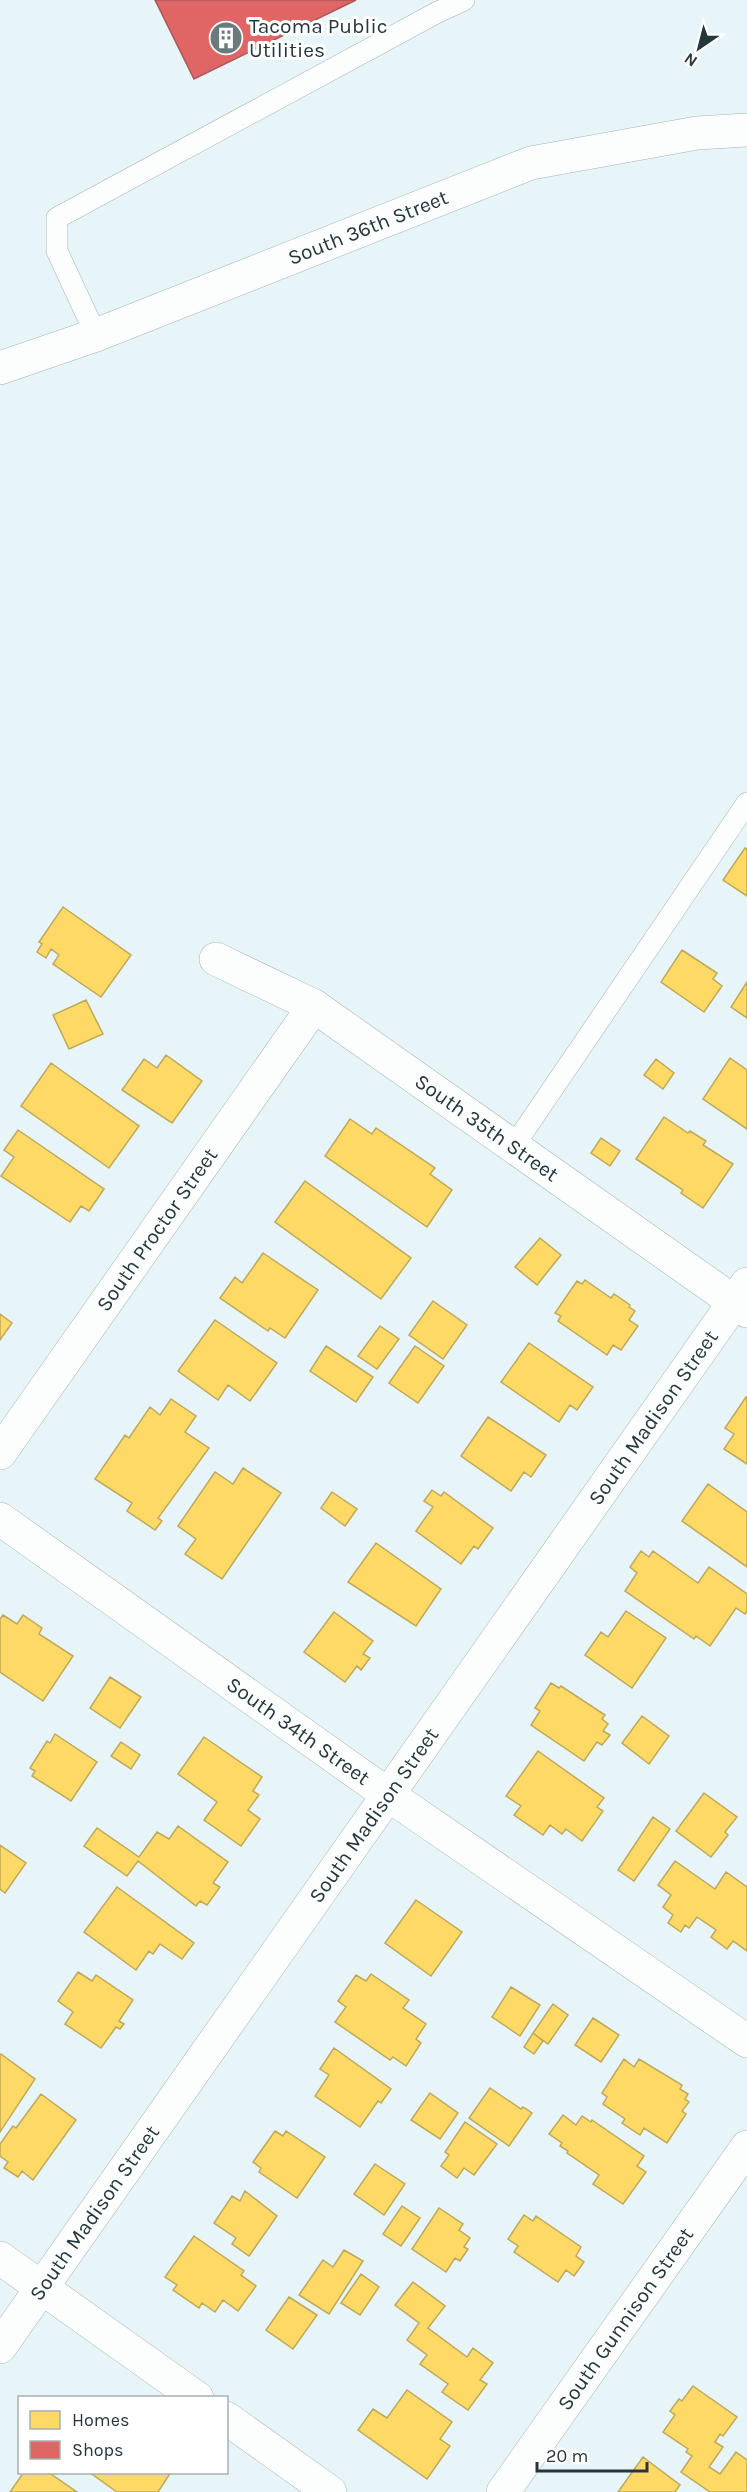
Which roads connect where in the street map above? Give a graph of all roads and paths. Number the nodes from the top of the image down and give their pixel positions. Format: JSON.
{"nodes":[{"id":1,"x":464,"y":0,"type":"edge"},
{"id":2,"x":747,"y":130,"type":"edge"},
{"id":3,"x":96,"y":335,"type":"junction"},
{"id":4,"x":0,"y":368,"type":"edge"},
{"id":5,"x":747,"y":802,"type":"edge"},
{"id":6,"x":216,"y":959,"type":"dead end"},
{"id":7,"x":314,"y":1006,"type":"junction"},
{"id":8,"x":513,"y":1147,"type":"junction"},
{"id":9,"x":743,"y":1299,"type":"edge"},
{"id":10,"x":0,"y":1453,"type":"edge"},
{"id":11,"x":0,"y":1519,"type":"edge"},
{"id":12,"x":387,"y":1794,"type":"junction"},
{"id":13,"x":747,"y":2041,"type":"edge"},
{"id":14,"x":747,"y":2147,"type":"edge"},
{"id":15,"x":0,"y":2258,"type":"edge"},
{"id":16,"x":43,"y":2287,"type":"junction"},
{"id":17,"x":0,"y":2347,"type":"edge"},
{"id":18,"x":196,"y":2396,"type":"edge"},
{"id":19,"x":228,"y":2419,"type":"edge"},
{"id":20,"x":330,"y":2492,"type":"edge"},
{"id":21,"x":503,"y":2492,"type":"edge"}],
"edges":[{"from":1,"to":3,"type":"lane"},
{"from":2,"to":3,"type":"street","name":"South 36th Street"},
{"from":3,"to":4,"type":"street","name":"South 36th Street"},
{"from":5,"to":8,"type":"lane"},
{"from":6,"to":7,"type":"street","name":"South 35th Street"},
{"from":7,"to":8,"type":"street","name":"South 35th Street"},
{"from":7,"to":10,"type":"street","name":"South Proctor Street"},
{"from":8,"to":9,"type":"street","name":"South 35th Street"},
{"from":9,"to":12,"type":"street","name":"South Madison Street"},
{"from":11,"to":12,"type":"street","name":"South 34th Street"},
{"from":12,"to":13,"type":"street","name":"South 34th Street"},
{"from":12,"to":16,"type":"street","name":"South Madison Street"},
{"from":14,"to":21,"type":"street","name":"South Gunnison Street"},
{"from":15,"to":16,"type":"street"},
{"from":16,"to":17,"type":"street","name":"South Madison Street"},
{"from":16,"to":18,"type":"street"},
{"from":19,"to":20,"type":"street"}]}
